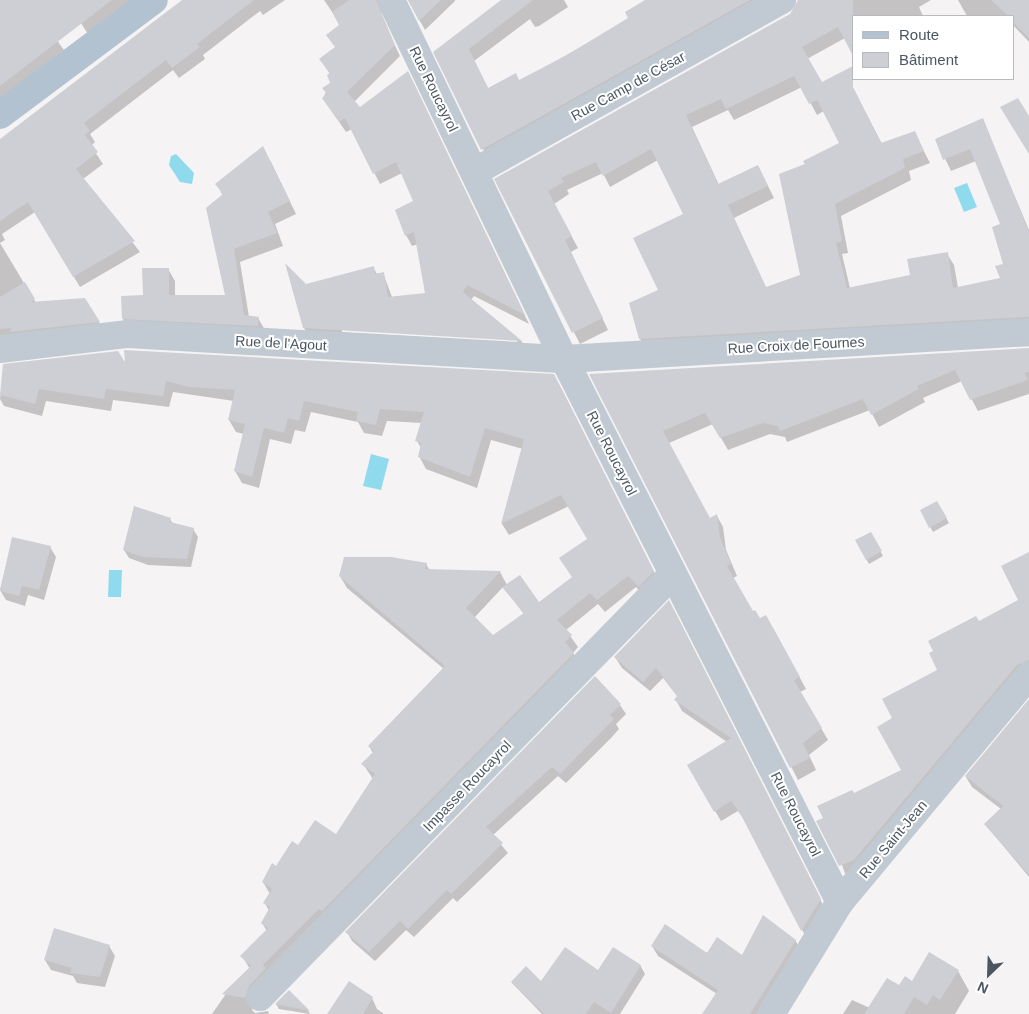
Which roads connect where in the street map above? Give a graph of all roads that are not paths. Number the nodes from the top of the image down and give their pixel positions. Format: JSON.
{"nodes":[{"id":1,"x":154,"y":0,"type":"edge"},
{"id":2,"x":391,"y":0,"type":"edge"},
{"id":3,"x":782,"y":0,"type":"edge"},
{"id":4,"x":0,"y":115,"type":"edge"},
{"id":5,"x":474,"y":172,"type":"junction"},
{"id":6,"x":1029,"y":332,"type":"edge"},
{"id":7,"x":0,"y":349,"type":"edge"},
{"id":8,"x":564,"y":359,"type":"junction"},
{"id":9,"x":673,"y":574,"type":"junction"},
{"id":10,"x":1029,"y":675,"type":"edge"},
{"id":11,"x":840,"y":902,"type":"junction"},
{"id":12,"x":260,"y":997,"type":"dead end"},
{"id":13,"x":771,"y":1014,"type":"edge"}],
"edges":[{"from":1,"to":4,"type":"main road"},
{"from":2,"to":5,"type":"street","name":"Rue Roucayrol"},
{"from":3,"to":5,"type":"street","name":"Rue Camp de César"},
{"from":5,"to":8,"type":"street","name":"Rue Roucayrol"},
{"from":6,"to":8,"type":"street","name":"Rue Croix de Fournes"},
{"from":7,"to":8,"type":"street","name":"Rue de l'Agout"},
{"from":8,"to":9,"type":"street","name":"Rue Roucayrol"},
{"from":9,"to":11,"type":"street","name":"Rue Roucayrol"},
{"from":9,"to":12,"type":"street","name":"Impasse Roucayrol"},
{"from":10,"to":11,"type":"street","name":"Rue Saint-Jean"},
{"from":11,"to":13,"type":"street","name":"Rue Saint-Jean"}]}
